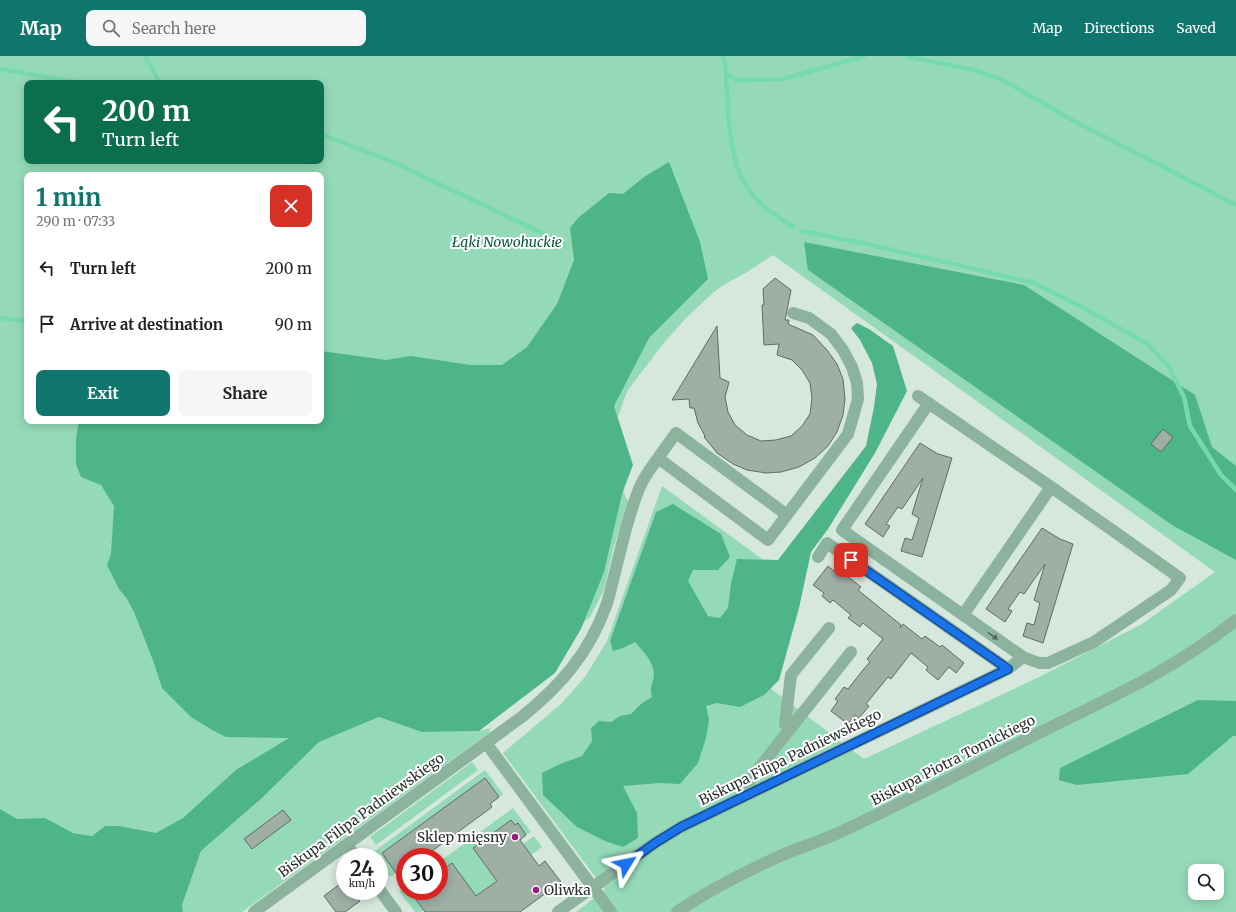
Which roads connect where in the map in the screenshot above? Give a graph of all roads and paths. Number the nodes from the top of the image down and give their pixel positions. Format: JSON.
{"nodes":[{"id":1,"x":793,"y":313,"type":"dead end"},
{"id":2,"x":918,"y":396,"type":"dead end"},
{"id":3,"x":929,"y":403,"type":"junction"},
{"id":4,"x":658,"y":458,"type":"junction"},
{"id":5,"x":1051,"y":487,"type":"junction"},
{"id":6,"x":786,"y":515,"type":"junction"},
{"id":7,"x":818,"y":557,"type":"dead end"},
{"id":8,"x":963,"y":615,"type":"junction"},
{"id":9,"x":1236,"y":620,"type":"edge"},
{"id":10,"x":829,"y":628,"type":"dead end"},
{"id":11,"x":851,"y":652,"type":"dead end"},
{"id":12,"x":1024,"y":657,"type":"junction"},
{"id":13,"x":1008,"y":669,"type":"junction"},
{"id":14,"x":790,"y":728,"type":"junction"},
{"id":15,"x":486,"y":743,"type":"junction"},
{"id":16,"x":753,"y":792,"type":"junction"},
{"id":17,"x":347,"y":844,"type":"junction"},
{"id":18,"x":349,"y":848,"type":"edge"},
{"id":19,"x":593,"y":886,"type":"junction"},
{"id":20,"x":387,"y":900,"type":"edge"},
{"id":21,"x":254,"y":912,"type":"edge"},
{"id":22,"x":396,"y":912,"type":"edge"},
{"id":23,"x":558,"y":912,"type":"edge"},
{"id":24,"x":612,"y":912,"type":"edge"},
{"id":25,"x":677,"y":912,"type":"edge"}],
"edges":[{"from":1,"to":6,"type":"street"},
{"from":2,"to":3,"type":"street"},
{"from":3,"to":5,"type":"street"},
{"from":3,"to":8,"type":"street"},
{"from":4,"to":6,"type":"street"},
{"from":4,"to":6,"type":"street","name":"Biskupa Filipa Padniewskiego"},
{"from":4,"to":15,"type":"street","name":"Biskupa Filipa Padniewskiego"},
{"from":5,"to":8,"type":"street"},
{"from":5,"to":12,"type":"street"},
{"from":7,"to":13,"type":"street"},
{"from":8,"to":12,"type":"street","one_way":true},
{"from":9,"to":25,"type":"street","name":"Biskupa Piotra Tomickiego"},
{"from":10,"to":14,"type":"street"},
{"from":11,"to":14,"type":"street"},
{"from":12,"to":13,"type":"street","name":"Biskupa Filipa Padniewskiego"},
{"from":13,"to":16,"type":"street","name":"Biskupa Filipa Padniewskiego"},
{"from":14,"to":16,"type":"street"},
{"from":15,"to":17,"type":"street","name":"Biskupa Filipa Padniewskiego"},
{"from":15,"to":19,"type":"street"},
{"from":16,"to":19,"type":"street","name":"Biskupa Filipa Padniewskiego"},
{"from":17,"to":18,"type":"street"},
{"from":17,"to":21,"type":"street","name":"Biskupa Filipa Padniewskiego"},
{"from":19,"to":23,"type":"street","name":"Biskupa Filipa Padniewskiego"},
{"from":19,"to":24,"type":"street"},
{"from":20,"to":22,"type":"street"}]}
